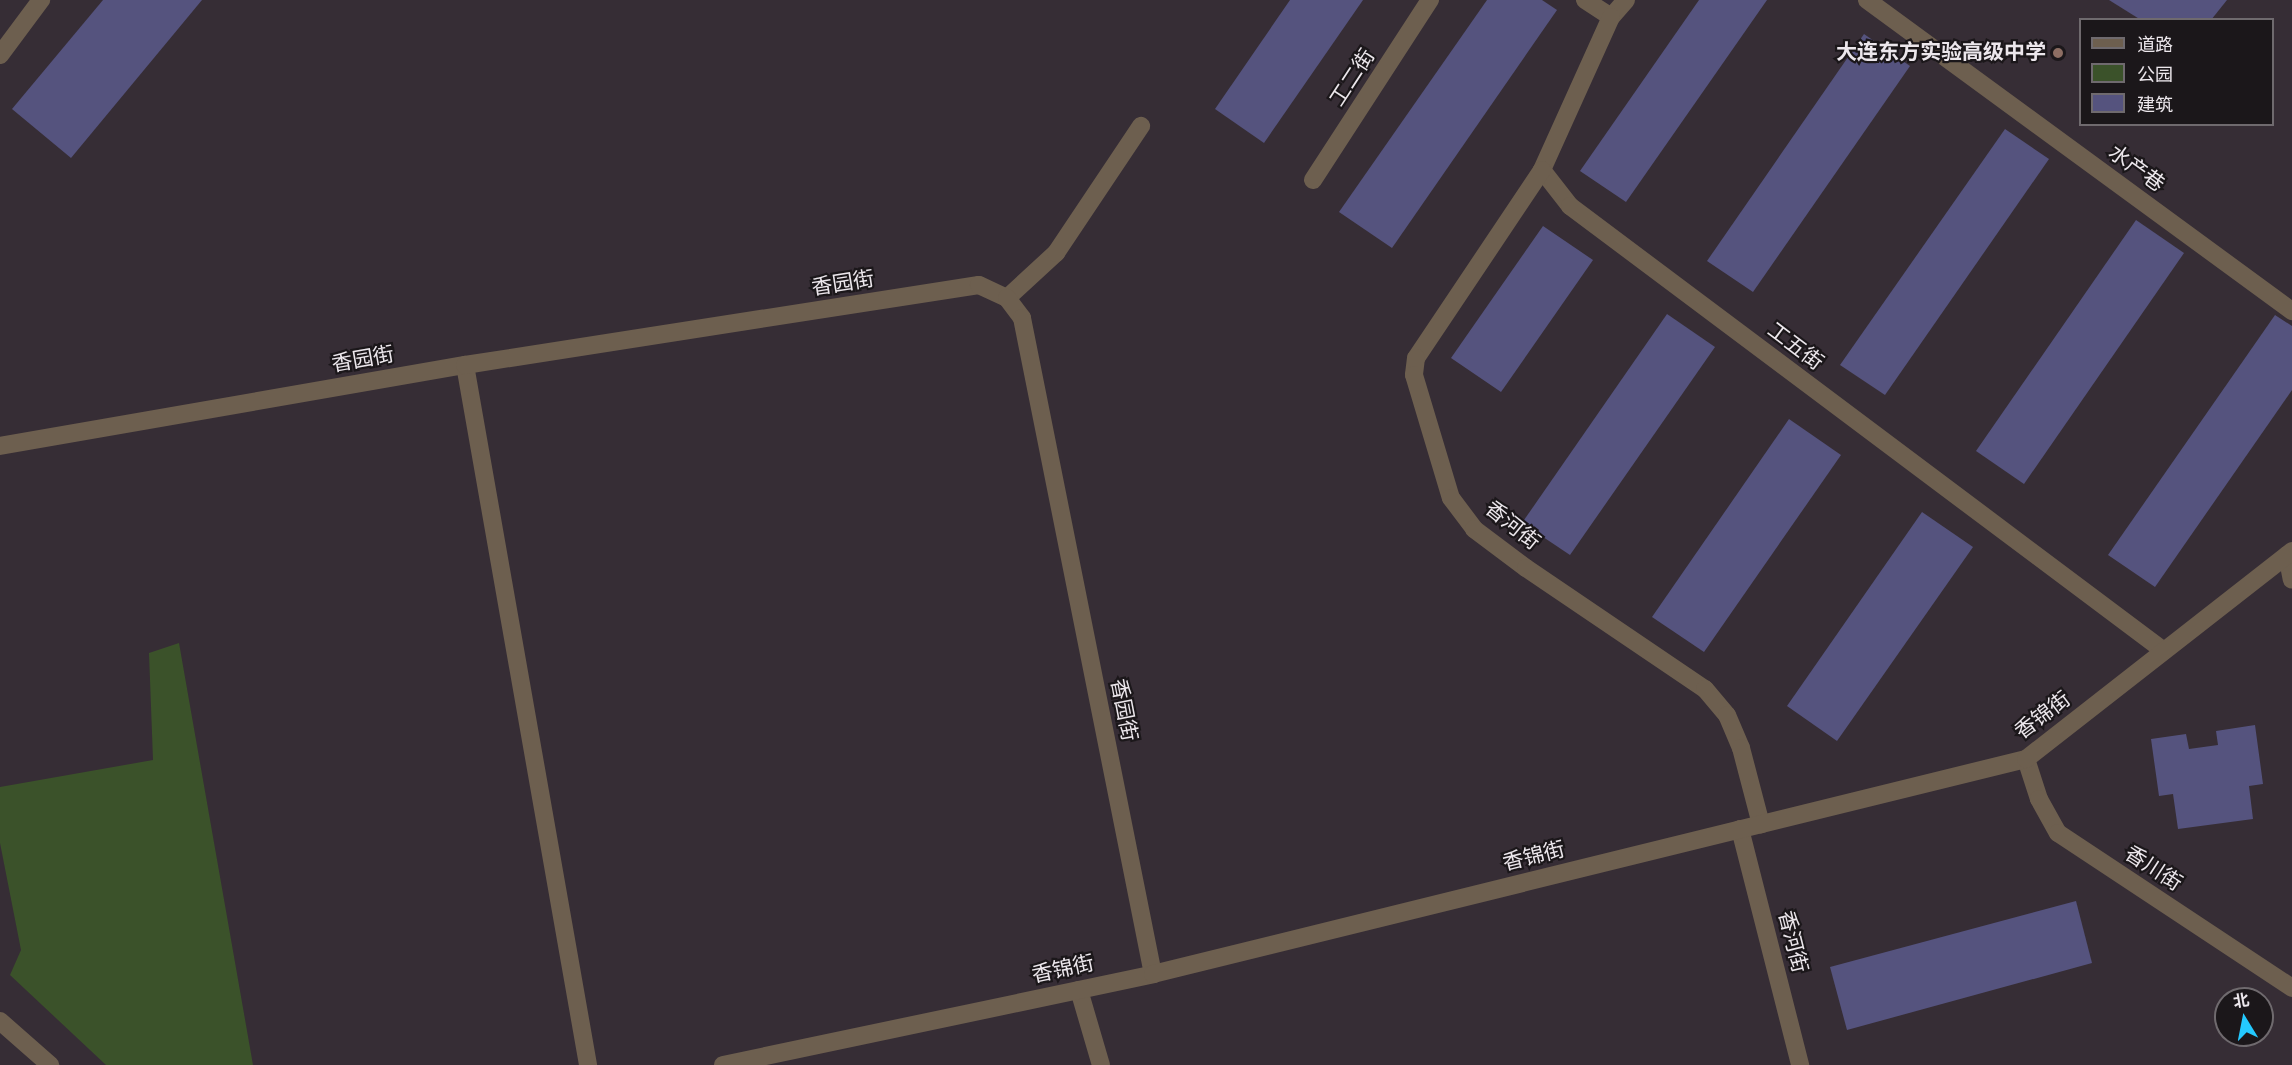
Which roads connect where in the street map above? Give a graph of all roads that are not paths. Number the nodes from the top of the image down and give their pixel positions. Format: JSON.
{"nodes":[{"id":1,"x":41,"y":0,"type":"edge"},
{"id":2,"x":1430,"y":0,"type":"edge"},
{"id":3,"x":1585,"y":0,"type":"edge"},
{"id":4,"x":1626,"y":0,"type":"edge"},
{"id":5,"x":1867,"y":0,"type":"edge"},
{"id":6,"x":1611,"y":17,"type":"junction"},
{"id":7,"x":0,"y":55,"type":"edge"},
{"id":8,"x":1141,"y":126,"type":"dead end"},
{"id":9,"x":1542,"y":170,"type":"junction"},
{"id":10,"x":1313,"y":180,"type":"dead end"},
{"id":11,"x":1007,"y":298,"type":"junction"},
{"id":12,"x":2292,"y":311,"type":"edge"},
{"id":13,"x":465,"y":365,"type":"junction"},
{"id":14,"x":0,"y":446,"type":"edge"},
{"id":15,"x":2289,"y":553,"type":"edge"},
{"id":16,"x":2292,"y":580,"type":"edge"},
{"id":17,"x":2164,"y":651,"type":"junction"},
{"id":18,"x":2026,"y":759,"type":"junction"},
{"id":19,"x":1761,"y":824,"type":"junction"},
{"id":20,"x":1740,"y":829,"type":"junction"},
{"id":21,"x":1153,"y":974,"type":"junction"},
{"id":22,"x":2292,"y":988,"type":"edge"},
{"id":23,"x":1079,"y":990,"type":"junction"},
{"id":24,"x":0,"y":1021,"type":"edge"},
{"id":25,"x":50,"y":1065,"type":"edge"},
{"id":26,"x":588,"y":1065,"type":"edge"},
{"id":27,"x":723,"y":1065,"type":"edge"},
{"id":28,"x":1101,"y":1065,"type":"edge"},
{"id":29,"x":1800,"y":1065,"type":"edge"}],
"edges":[{"from":1,"to":7,"type":"street"},
{"from":2,"to":10,"type":"street","name":"工二街"},
{"from":3,"to":6,"type":"street"},
{"from":4,"to":6,"type":"street"},
{"from":5,"to":12,"type":"street","name":"水产巷"},
{"from":6,"to":9,"type":"street"},
{"from":8,"to":11,"type":"street"},
{"from":9,"to":17,"type":"street","name":"工五街"},
{"from":9,"to":19,"type":"street","name":"香河街"},
{"from":11,"to":13,"type":"street","name":"香园街"},
{"from":11,"to":21,"type":"street","name":"香园街"},
{"from":13,"to":14,"type":"street","name":"香园街"},
{"from":13,"to":26,"type":"street"},
{"from":15,"to":16,"type":"street"},
{"from":15,"to":17,"type":"street","name":"香锦街"},
{"from":17,"to":18,"type":"street","name":"香锦街"},
{"from":18,"to":19,"type":"street","name":"香锦街"},
{"from":18,"to":22,"type":"street","name":"香川街"},
{"from":19,"to":20,"type":"street","name":"香锦街"},
{"from":20,"to":21,"type":"street","name":"香锦街"},
{"from":20,"to":29,"type":"street","name":"香河街"},
{"from":21,"to":23,"type":"street","name":"香锦街"},
{"from":23,"to":27,"type":"street","name":"香锦街"},
{"from":23,"to":28,"type":"street"},
{"from":24,"to":25,"type":"street"}]}
